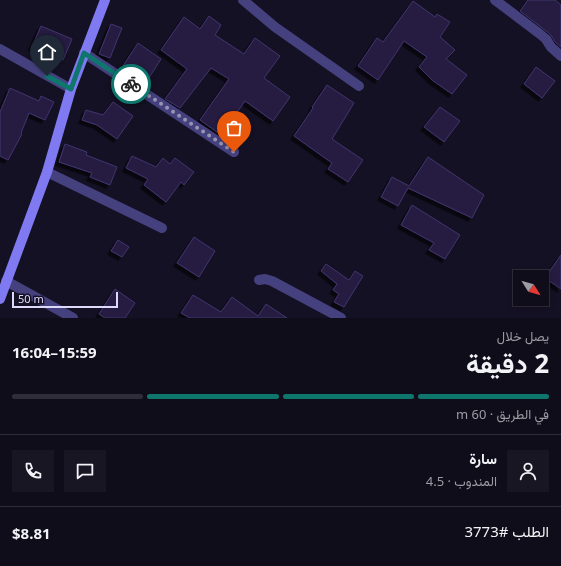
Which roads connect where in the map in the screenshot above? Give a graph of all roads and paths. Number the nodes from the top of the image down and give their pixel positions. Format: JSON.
{"nodes":[{"id":1,"x":105,"y":0,"type":"edge"},
{"id":2,"x":244,"y":0,"type":"edge"},
{"id":3,"x":495,"y":0,"type":"edge"},
{"id":4,"x":0,"y":49,"type":"edge"},
{"id":5,"x":84,"y":53,"type":"junction"},
{"id":6,"x":561,"y":56,"type":"edge"},
{"id":7,"x":360,"y":86,"type":"dead end"},
{"id":8,"x":71,"y":89,"type":"junction"},
{"id":9,"x":234,"y":152,"type":"dead end"},
{"id":10,"x":47,"y":172,"type":"junction"},
{"id":11,"x":162,"y":228,"type":"dead end"},
{"id":12,"x":259,"y":280,"type":"dead end"},
{"id":13,"x":6,"y":281,"type":"junction"},
{"id":14,"x":0,"y":299,"type":"edge"},
{"id":15,"x":73,"y":318,"type":"edge"},
{"id":16,"x":341,"y":318,"type":"edge"}],
"edges":[{"from":1,"to":5,"type":"street"},
{"from":2,"to":7,"type":"street"},
{"from":3,"to":6,"type":"street"},
{"from":4,"to":8,"type":"street"},
{"from":5,"to":8,"type":"street"},
{"from":5,"to":9,"type":"street"},
{"from":8,"to":10,"type":"street"},
{"from":10,"to":11,"type":"street"},
{"from":10,"to":13,"type":"street"},
{"from":12,"to":16,"type":"street"},
{"from":13,"to":14,"type":"street"},
{"from":13,"to":15,"type":"street"}]}
